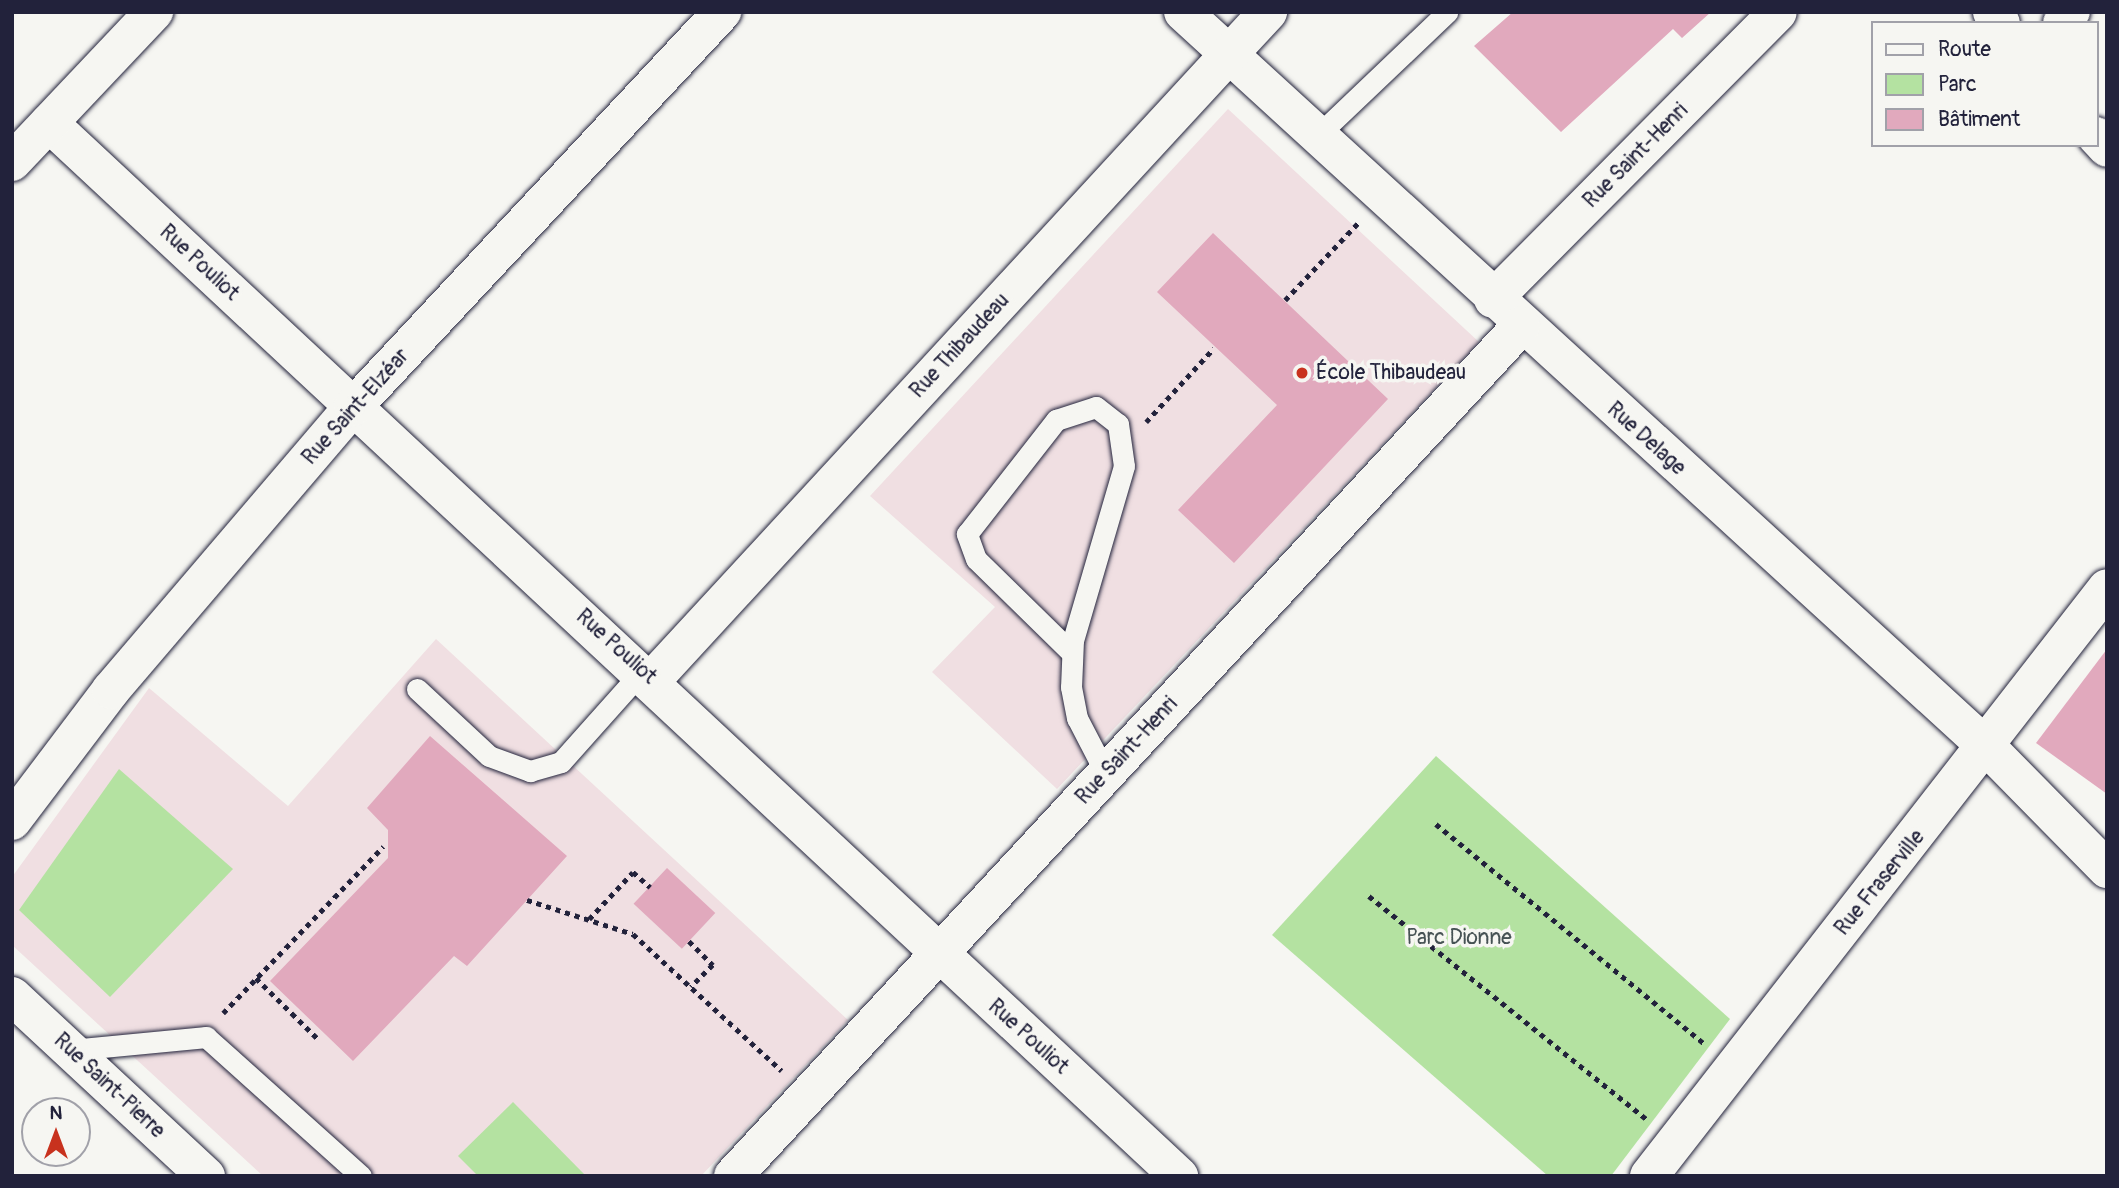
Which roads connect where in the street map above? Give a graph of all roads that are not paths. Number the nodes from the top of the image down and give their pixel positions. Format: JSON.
{"nodes":[{"id":1,"x":154,"y":12,"type":"edge"},
{"id":2,"x":722,"y":12,"type":"edge"},
{"id":3,"x":1183,"y":12,"type":"edge"},
{"id":4,"x":1268,"y":12,"type":"edge"},
{"id":5,"x":1447,"y":12,"type":"edge"},
{"id":6,"x":1778,"y":12,"type":"edge"},
{"id":7,"x":1228,"y":54,"type":"junction"},
{"id":8,"x":49,"y":123,"type":"junction"},
{"id":9,"x":1317,"y":136,"type":"junction"},
{"id":10,"x":12,"y":162,"type":"edge"},
{"id":11,"x":1493,"y":299,"type":"junction"},
{"id":12,"x":1521,"y":326,"type":"junction"},
{"id":13,"x":354,"y":407,"type":"junction"},
{"id":14,"x":2107,"y":588,"type":"edge"},
{"id":15,"x":1072,"y":653,"type":"junction"},
{"id":16,"x":647,"y":675,"type":"junction"},
{"id":17,"x":417,"y":689,"type":"dead end"},
{"id":18,"x":1988,"y":748,"type":"junction"},
{"id":19,"x":1106,"y":774,"type":"junction"},
{"id":20,"x":12,"y":821,"type":"edge"},
{"id":21,"x":2107,"y":869,"type":"edge"},
{"id":22,"x":938,"y":956,"type":"junction"},
{"id":23,"x":12,"y":996,"type":"edge"},
{"id":24,"x":71,"y":1050,"type":"junction"},
{"id":25,"x":206,"y":1176,"type":"edge"},
{"id":26,"x":361,"y":1176,"type":"edge"},
{"id":27,"x":733,"y":1176,"type":"edge"},
{"id":28,"x":1179,"y":1176,"type":"edge"},
{"id":29,"x":1649,"y":1176,"type":"edge"}],
"edges":[{"from":1,"to":8,"type":"street"},
{"from":2,"to":13,"type":"street","name":"Rue Saint-Elzéar"},
{"from":3,"to":7,"type":"street","name":"Rue Delage"},
{"from":4,"to":7,"type":"street","name":"Rue Thibaudeau"},
{"from":5,"to":9,"type":"lane"},
{"from":6,"to":11,"type":"street","name":"Rue Saint-Henri"},
{"from":7,"to":9,"type":"street","name":"Rue Delage"},
{"from":7,"to":16,"type":"street","name":"Rue Thibaudeau"},
{"from":8,"to":10,"type":"street"},
{"from":8,"to":13,"type":"street","name":"Rue Pouliot"},
{"from":9,"to":11,"type":"street","name":"Rue Delage"},
{"from":11,"to":12,"type":"street","name":"Rue Delage"},
{"from":12,"to":18,"type":"street","name":"Rue Delage"},
{"from":12,"to":19,"type":"street","name":"Rue Saint-Henri"},
{"from":13,"to":16,"type":"street","name":"Rue Pouliot"},
{"from":13,"to":20,"type":"street","name":"Rue Saint-Elzéar"},
{"from":14,"to":18,"type":"street","name":"Rue Fraserville"},
{"from":15,"to":15,"type":"lane"},
{"from":15,"to":19,"type":"lane"},
{"from":16,"to":17,"type":"lane"},
{"from":16,"to":22,"type":"street","name":"Rue Pouliot"},
{"from":18,"to":21,"type":"street","name":"Rue Delage"},
{"from":18,"to":29,"type":"street","name":"Rue Fraserville"},
{"from":19,"to":22,"type":"street","name":"Rue Saint-Henri"},
{"from":22,"to":27,"type":"street","name":"Rue Saint-Henri"},
{"from":22,"to":28,"type":"street","name":"Rue Pouliot"},
{"from":23,"to":24,"type":"street","name":"Rue Saint-Pierre"},
{"from":24,"to":25,"type":"street","name":"Rue Saint-Pierre"},
{"from":24,"to":26,"type":"lane"}]}
